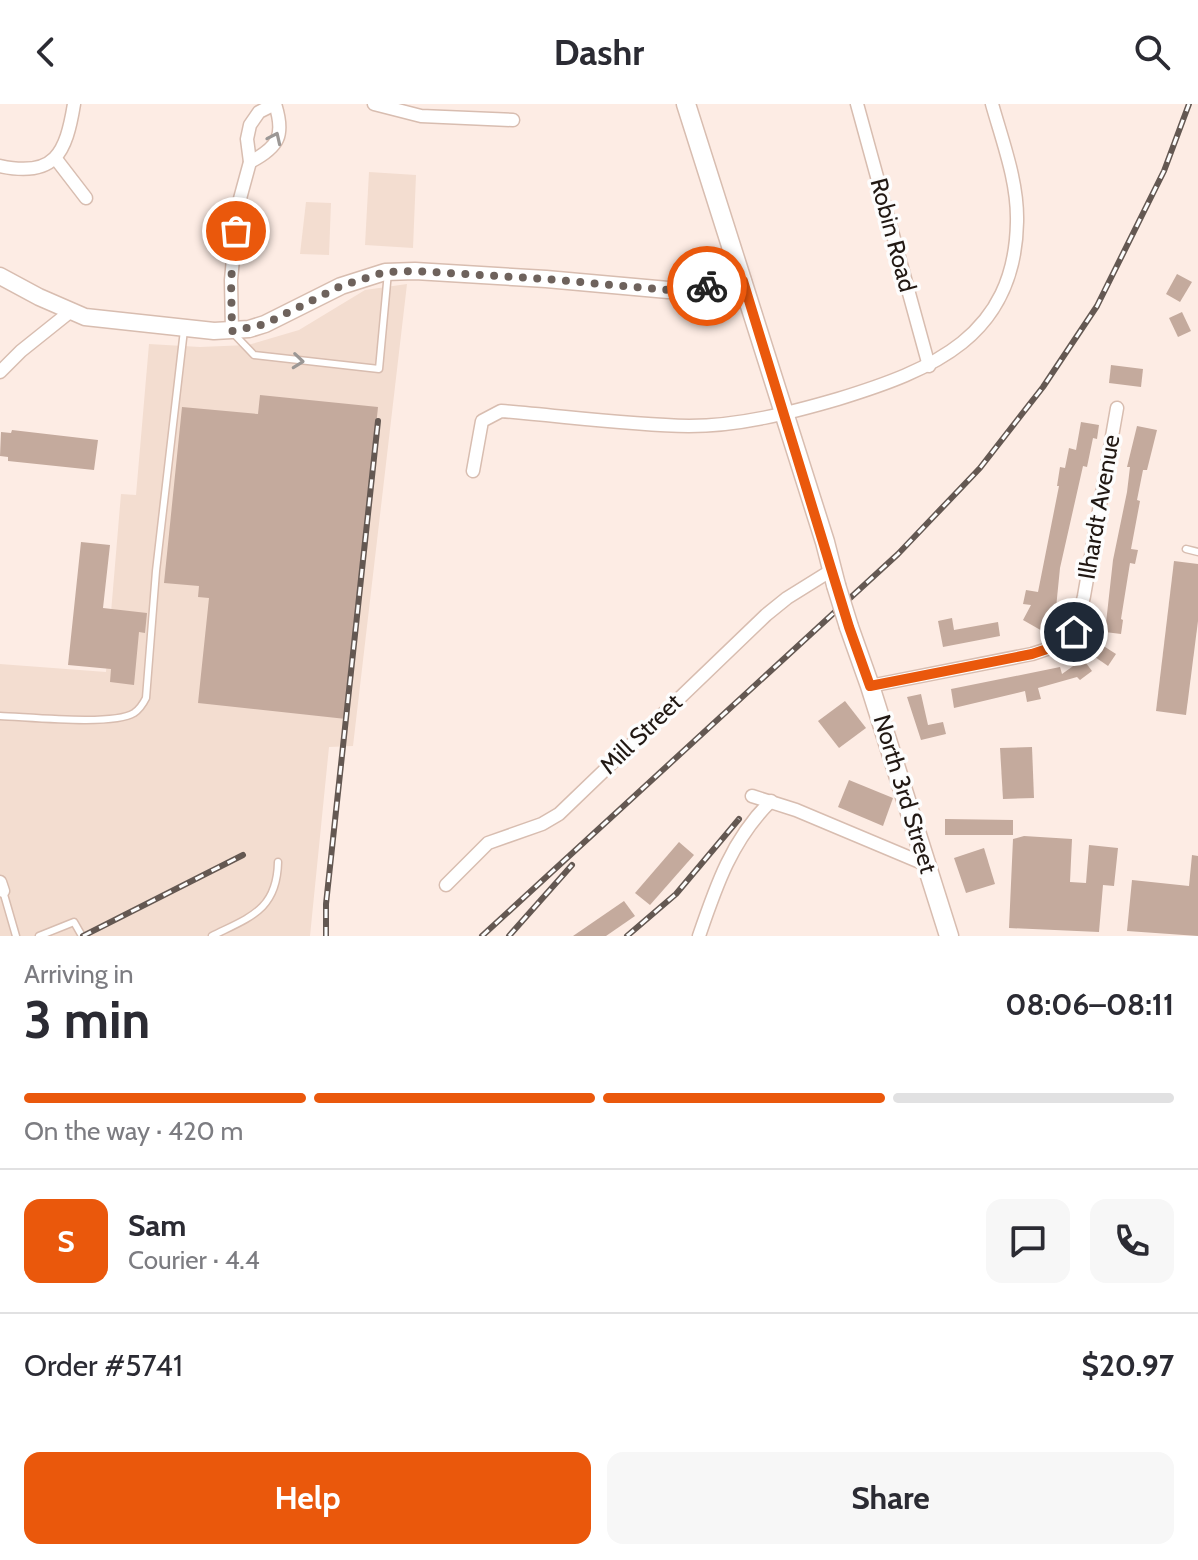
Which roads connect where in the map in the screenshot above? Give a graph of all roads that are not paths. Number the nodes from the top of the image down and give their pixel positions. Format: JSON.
{"nodes":[{"id":1,"x":74,"y":104,"type":"edge"},
{"id":2,"x":275,"y":104,"type":"edge"},
{"id":3,"x":374,"y":104,"type":"edge"},
{"id":4,"x":686,"y":104,"type":"edge"},
{"id":5,"x":857,"y":104,"type":"edge"},
{"id":6,"x":994,"y":105,"type":"edge"},
{"id":7,"x":513,"y":120,"type":"dead end"},
{"id":8,"x":56,"y":159,"type":"junction"},
{"id":9,"x":250,"y":162,"type":"junction"},
{"id":10,"x":0,"y":166,"type":"edge"},
{"id":11,"x":86,"y":198,"type":"dead end"},
{"id":12,"x":388,"y":272,"type":"junction"},
{"id":13,"x":0,"y":276,"type":"edge"},
{"id":14,"x":743,"y":281,"type":"junction"},
{"id":15,"x":71,"y":311,"type":"junction"},
{"id":16,"x":184,"y":329,"type":"junction"},
{"id":17,"x":232,"y":331,"type":"junction"},
{"id":18,"x":929,"y":366,"type":"junction"},
{"id":19,"x":0,"y":372,"type":"edge"},
{"id":20,"x":1117,"y":408,"type":"dead end"},
{"id":21,"x":785,"y":414,"type":"junction"},
{"id":22,"x":473,"y":471,"type":"dead end"},
{"id":23,"x":1186,"y":549,"type":"dead end"},
{"id":24,"x":1198,"y":552,"type":"edge"},
{"id":25,"x":834,"y":578,"type":"junction"},
{"id":26,"x":870,"y":686,"type":"junction"},
{"id":27,"x":0,"y":716,"type":"edge"},
{"id":28,"x":752,"y":796,"type":"dead end"},
{"id":29,"x":771,"y":801,"type":"junction"},
{"id":30,"x":278,"y":862,"type":"dead end"},
{"id":31,"x":927,"y":865,"type":"junction"},
{"id":32,"x":446,"y":885,"type":"dead end"},
{"id":33,"x":2,"y":886,"type":"edge"},
{"id":34,"x":16,"y":936,"type":"edge"},
{"id":35,"x":39,"y":936,"type":"edge"},
{"id":36,"x":82,"y":936,"type":"edge"},
{"id":37,"x":212,"y":936,"type":"edge"},
{"id":38,"x":699,"y":936,"type":"edge"},
{"id":39,"x":949,"y":936,"type":"edge"}],
"edges":[{"from":1,"to":8,"type":"street"},
{"from":2,"to":9,"type":"street"},
{"from":9,"to":2,"type":"street","one_way":true},
{"from":3,"to":7,"type":"street"},
{"from":4,"to":14,"type":"main road","name":"North 3rd Street"},
{"from":5,"to":18,"type":"street","name":"Robin Road"},
{"from":6,"to":18,"type":"street"},
{"from":8,"to":10,"type":"street"},
{"from":8,"to":11,"type":"street"},
{"from":9,"to":17,"type":"street"},
{"from":12,"to":14,"type":"street"},
{"from":12,"to":17,"type":"street"},
{"from":17,"to":12,"type":"lane","one_way":true},
{"from":13,"to":15,"type":"street"},
{"from":14,"to":21,"type":"main road","name":"North 3rd Street"},
{"from":15,"to":16,"type":"street"},
{"from":15,"to":19,"type":"street"},
{"from":16,"to":17,"type":"street"},
{"from":16,"to":27,"type":"lane"},
{"from":18,"to":21,"type":"street"},
{"from":20,"to":26,"type":"street","name":"Ilhardt Avenue"},
{"from":21,"to":22,"type":"street"},
{"from":21,"to":25,"type":"main road","name":"North 3rd Street"},
{"from":23,"to":24,"type":"lane"},
{"from":25,"to":26,"type":"main road","name":"North 3rd Street","bridge":true},
{"from":25,"to":32,"type":"street","name":"Mill Street"},
{"from":26,"to":31,"type":"main road","name":"North 3rd Street"},
{"from":28,"to":29,"type":"street"},
{"from":29,"to":31,"type":"street"},
{"from":29,"to":38,"type":"street"},
{"from":30,"to":37,"type":"lane"},
{"from":31,"to":39,"type":"main road","name":"North 3rd Street"},
{"from":33,"to":34,"type":"lane"},
{"from":35,"to":36,"type":"lane"}]}
